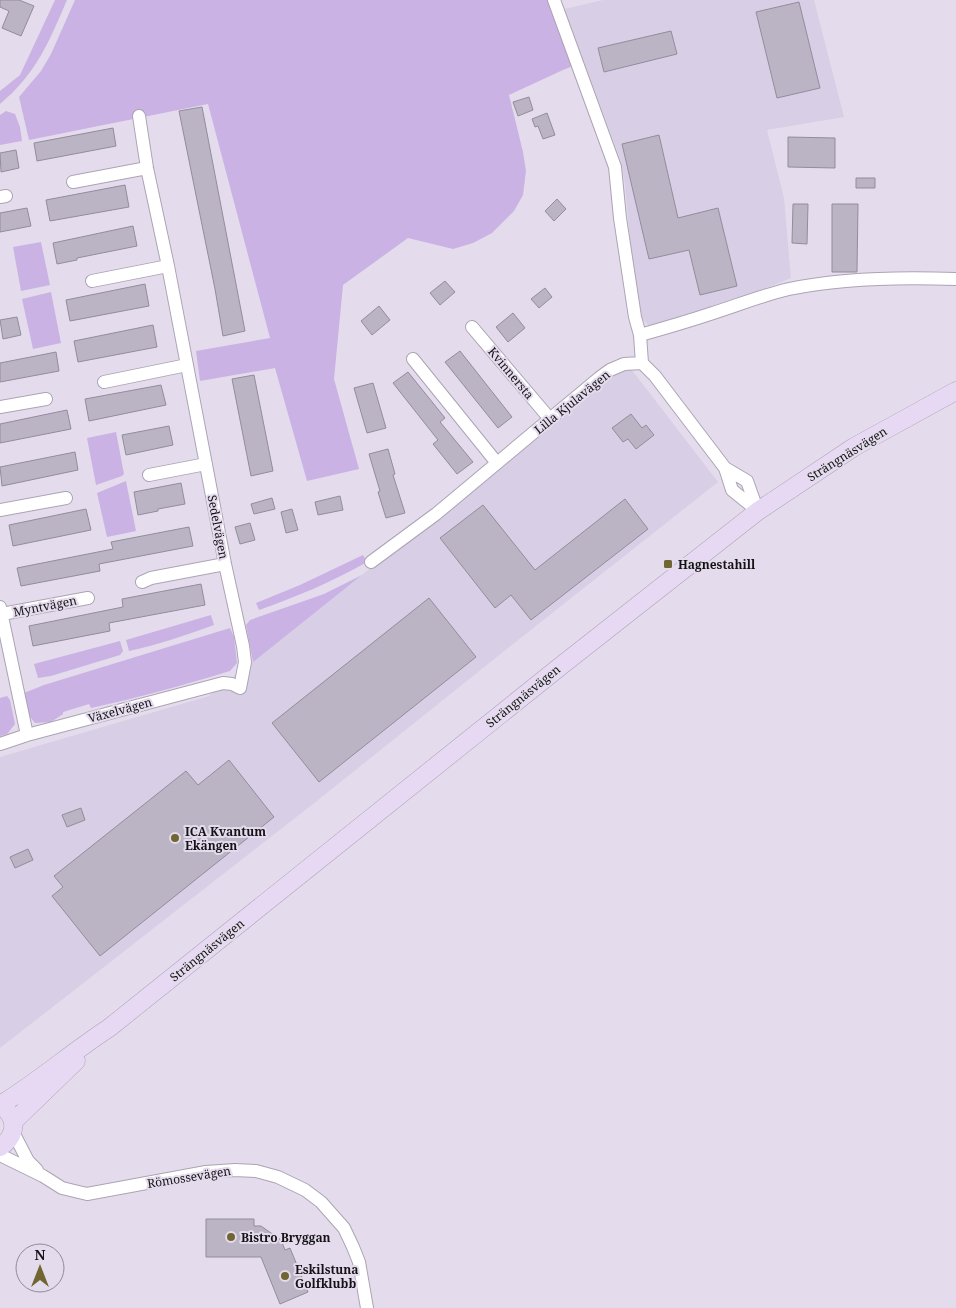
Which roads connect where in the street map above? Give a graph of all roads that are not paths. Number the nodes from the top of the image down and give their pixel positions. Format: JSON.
{"nodes":[{"id":1,"x":554,"y":0,"type":"edge"},
{"id":2,"x":139,"y":116,"type":"dead end"},
{"id":3,"x":147,"y":168,"type":"junction"},
{"id":4,"x":73,"y":182,"type":"dead end"},
{"id":5,"x":168,"y":266,"type":"junction"},
{"id":6,"x":956,"y":279,"type":"edge"},
{"id":7,"x":92,"y":281,"type":"dead end"},
{"id":8,"x":472,"y":327,"type":"dead end"},
{"id":9,"x":640,"y":335,"type":"junction"},
{"id":10,"x":413,"y":359,"type":"dead end"},
{"id":11,"x":642,"y":363,"type":"junction"},
{"id":12,"x":187,"y":365,"type":"junction"},
{"id":13,"x":104,"y":382,"type":"dead end"},
{"id":14,"x":956,"y":391,"type":"edge"},
{"id":15,"x":46,"y":399,"type":"dead end"},
{"id":16,"x":0,"y":407,"type":"edge"},
{"id":17,"x":550,"y":420,"type":"junction"},
{"id":18,"x":497,"y":462,"type":"junction"},
{"id":19,"x":206,"y":464,"type":"junction"},
{"id":20,"x":149,"y":475,"type":"dead end"},
{"id":21,"x":66,"y":498,"type":"dead end"},
{"id":22,"x":0,"y":510,"type":"edge"},
{"id":23,"x":758,"y":511,"type":"junction"},
{"id":24,"x":371,"y":562,"type":"dead end"},
{"id":25,"x":225,"y":564,"type":"junction"},
{"id":26,"x":142,"y":582,"type":"dead end"},
{"id":27,"x":88,"y":598,"type":"dead end"},
{"id":28,"x":1,"y":611,"type":"edge"},
{"id":29,"x":27,"y":735,"type":"junction"},
{"id":30,"x":0,"y":744,"type":"edge"},
{"id":31,"x":109,"y":1028,"type":"junction"},
{"id":32,"x":0,"y":1105,"type":"edge"},
{"id":33,"x":13,"y":1127,"type":"junction"},
{"id":34,"x":0,"y":1147,"type":"edge"},
{"id":35,"x":0,"y":1155,"type":"edge"},
{"id":36,"x":43,"y":1176,"type":"junction"},
{"id":37,"x":367,"y":1308,"type":"edge"}],
"edges":[{"from":1,"to":9,"type":"street"},
{"from":2,"to":3,"type":"street","name":"Sedelvägen"},
{"from":3,"to":4,"type":"street"},
{"from":3,"to":5,"type":"street","name":"Sedelvägen"},
{"from":5,"to":7,"type":"street"},
{"from":5,"to":12,"type":"street","name":"Sedelvägen"},
{"from":6,"to":9,"type":"street"},
{"from":8,"to":17,"type":"street","name":"Kvinnersta"},
{"from":9,"to":11,"type":"street"},
{"from":10,"to":18,"type":"street"},
{"from":11,"to":17,"type":"street","name":"Lilla Kjulavägen"},
{"from":11,"to":23,"type":"street"},
{"from":12,"to":13,"type":"street"},
{"from":12,"to":19,"type":"street","name":"Sedelvägen"},
{"from":14,"to":23,"type":"main road","name":"Strängnäsvägen"},
{"from":15,"to":16,"type":"street"},
{"from":17,"to":18,"type":"street","name":"Lilla Kjulavägen"},
{"from":18,"to":24,"type":"street","name":"Lilla Kjulavägen"},
{"from":19,"to":20,"type":"street"},
{"from":19,"to":25,"type":"street","name":"Sedelvägen"},
{"from":21,"to":22,"type":"street"},
{"from":23,"to":31,"type":"main road","name":"Strängnäsvägen"},
{"from":25,"to":26,"type":"street","name":"Sedelvägen"},
{"from":25,"to":29,"type":"street","name":"Växelvägen"},
{"from":27,"to":28,"type":"street","name":"Myntvägen"},
{"from":28,"to":29,"type":"street","name":"Myntvägen"},
{"from":29,"to":30,"type":"street","name":"Växelvägen"},
{"from":31,"to":32,"type":"main road","name":"Strängnäsvägen"},
{"from":31,"to":33,"type":"main road","name":"Strängnäsvägen"},
{"from":32,"to":33,"type":"main road"},
{"from":33,"to":34,"type":"main road","name":"Strängnäsvägen"},
{"from":33,"to":36,"type":"street"},
{"from":35,"to":36,"type":"street","name":"Römossevägen"},
{"from":36,"to":37,"type":"street","name":"Römossevägen"}]}
